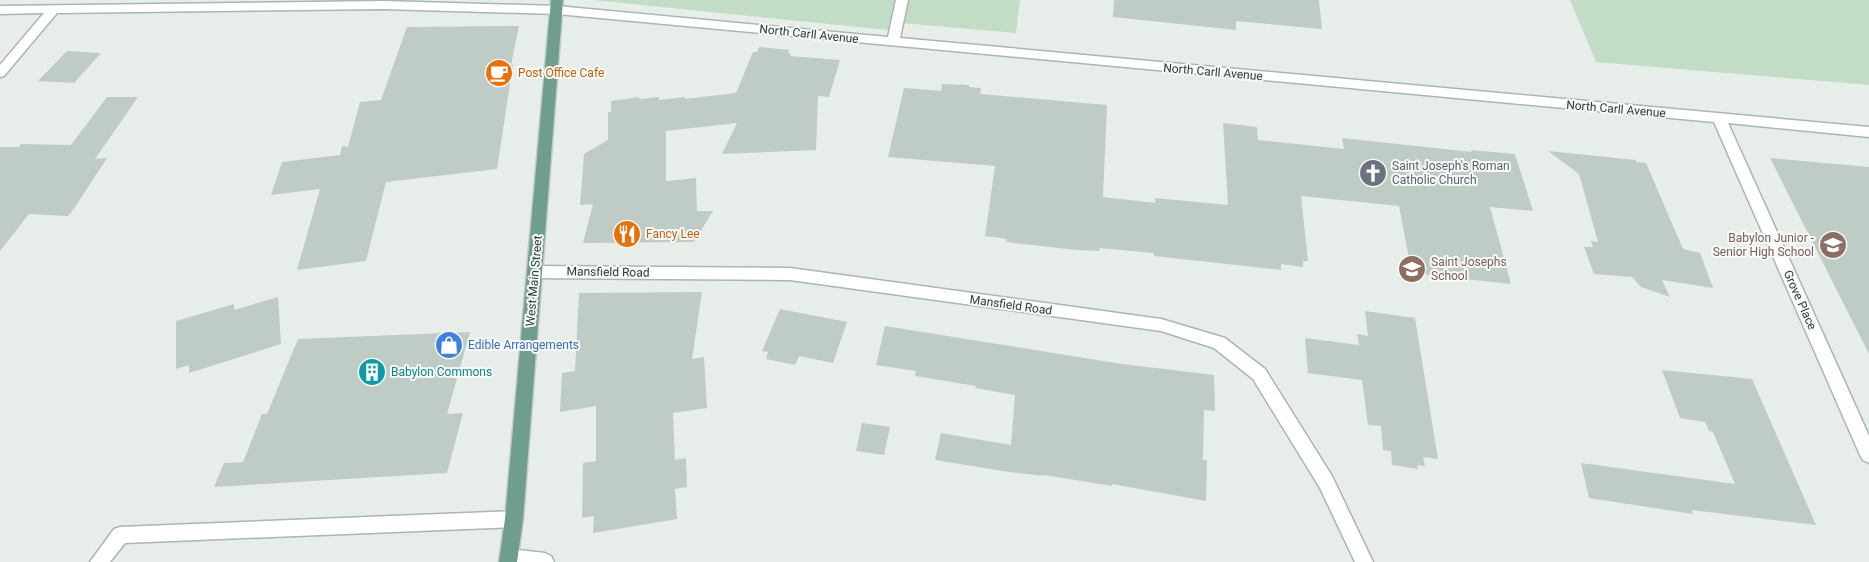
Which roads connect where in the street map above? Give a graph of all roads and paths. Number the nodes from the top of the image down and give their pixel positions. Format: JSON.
{"nodes":[{"id":1,"x":902,"y":0,"type":"edge"},
{"id":2,"x":557,"y":5,"type":"edge"},
{"id":3,"x":54,"y":9,"type":"junction"},
{"id":4,"x":0,"y":10,"type":"edge"},
{"id":5,"x":893,"y":42,"type":"junction"},
{"id":6,"x":0,"y":72,"type":"edge"},
{"id":7,"x":1719,"y":118,"type":"junction"},
{"id":8,"x":1869,"y":132,"type":"edge"},
{"id":9,"x":534,"y":272,"type":"junction"},
{"id":10,"x":1869,"y":455,"type":"edge"},
{"id":11,"x":514,"y":519,"type":"junction"},
{"id":12,"x":509,"y":560,"type":"edge"},
{"id":13,"x":99,"y":562,"type":"edge"},
{"id":14,"x":545,"y":562,"type":"edge"},
{"id":15,"x":1364,"y":562,"type":"edge"}],
"edges":[{"from":1,"to":5,"type":"street"},
{"from":2,"to":3,"type":"street","name":"North Carll Avenue"},
{"from":2,"to":5,"type":"street","name":"North Carll Avenue"},
{"from":2,"to":9,"type":"main road","name":"West Main Street"},
{"from":3,"to":4,"type":"street","name":"North Carll Avenue"},
{"from":3,"to":6,"type":"street"},
{"from":5,"to":7,"type":"street","name":"North Carll Avenue"},
{"from":7,"to":8,"type":"street","name":"North Carll Avenue"},
{"from":7,"to":10,"type":"street","name":"Grove Place"},
{"from":9,"to":11,"type":"main road","name":"West Main Street"},
{"from":9,"to":15,"type":"street","name":"Mansfield Road"},
{"from":11,"to":12,"type":"main road","name":"West Main Street"},
{"from":11,"to":13,"type":"street"},
{"from":12,"to":14,"type":"street"}]}
